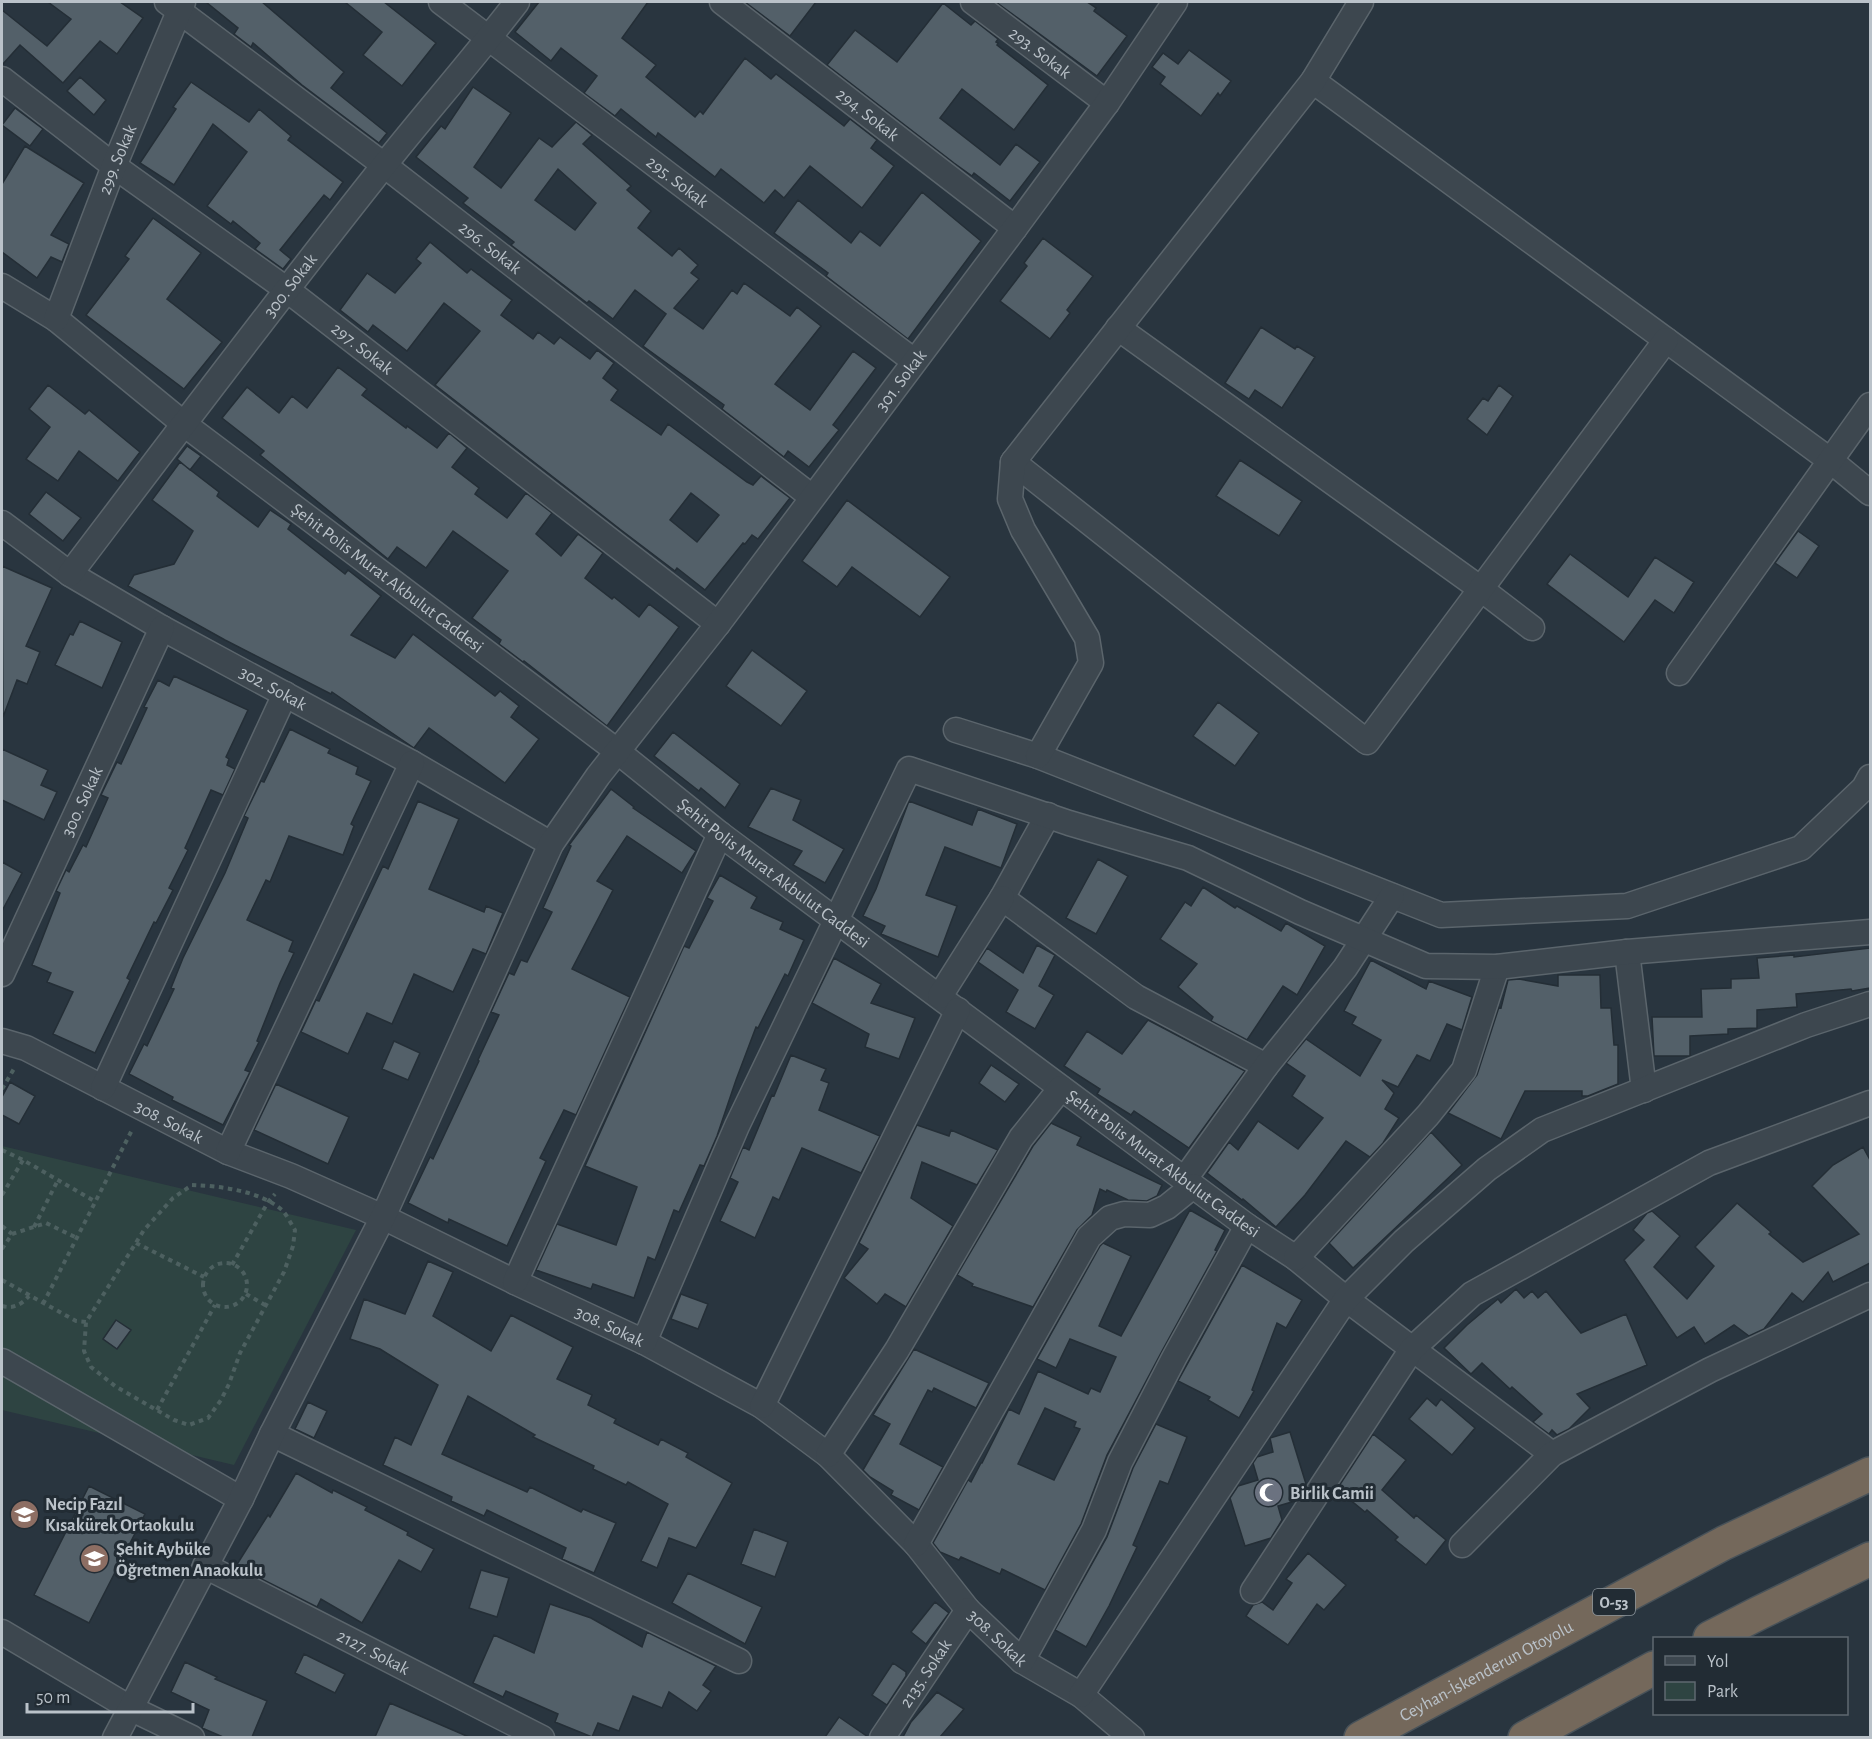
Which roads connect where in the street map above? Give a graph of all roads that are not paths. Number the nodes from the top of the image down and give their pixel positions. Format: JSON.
{"nodes":[{"id":1,"x":441,"y":2,"type":"edge"},
{"id":2,"x":517,"y":2,"type":"edge"},
{"id":3,"x":722,"y":2,"type":"edge"},
{"id":4,"x":973,"y":2,"type":"edge"},
{"id":5,"x":1175,"y":2,"type":"edge"},
{"id":6,"x":1361,"y":2,"type":"edge"},
{"id":7,"x":177,"y":5,"type":"edge"},
{"id":8,"x":489,"y":39,"type":"junction"},
{"id":9,"x":2,"y":79,"type":"edge"},
{"id":10,"x":1313,"y":81,"type":"junction"},
{"id":11,"x":1107,"y":103,"type":"junction"},
{"id":12,"x":384,"y":165,"type":"junction"},
{"id":13,"x":114,"y":166,"type":"junction"},
{"id":14,"x":1015,"y":228,"type":"junction"},
{"id":15,"x":2,"y":286,"type":"edge"},
{"id":16,"x":286,"y":289,"type":"junction"},
{"id":17,"x":56,"y":319,"type":"junction"},
{"id":18,"x":1118,"y":328,"type":"junction"},
{"id":19,"x":1666,"y":340,"type":"junction"},
{"id":20,"x":914,"y":361,"type":"junction"},
{"id":21,"x":1870,"y":405,"type":"edge"},
{"id":22,"x":184,"y":424,"type":"junction"},
{"id":23,"x":1831,"y":461,"type":"junction"},
{"id":24,"x":1013,"y":462,"type":"junction"},
{"id":25,"x":1870,"y":493,"type":"edge"},
{"id":26,"x":812,"y":497,"type":"junction"},
{"id":27,"x":2,"y":523,"type":"edge"},
{"id":28,"x":70,"y":574,"type":"junction"},
{"id":29,"x":1481,"y":589,"type":"junction"},
{"id":30,"x":718,"y":624,"type":"junction"},
{"id":31,"x":162,"y":628,"type":"junction"},
{"id":32,"x":1532,"y":628,"type":"dead end"},
{"id":33,"x":1679,"y":673,"type":"dead end"},
{"id":34,"x":285,"y":694,"type":"junction"},
{"id":35,"x":956,"y":730,"type":"dead end"},
{"id":36,"x":617,"y":752,"type":"junction"},
{"id":37,"x":1038,"y":756,"type":"junction"},
{"id":38,"x":412,"y":763,"type":"junction"},
{"id":39,"x":1868,"y":783,"type":"edge"},
{"id":40,"x":1048,"y":816,"type":"junction"},
{"id":41,"x":720,"y":834,"type":"junction"},
{"id":42,"x":550,"y":844,"type":"junction"},
{"id":43,"x":1392,"y":896,"type":"junction"},
{"id":44,"x":1002,"y":898,"type":"junction"},
{"id":45,"x":837,"y":920,"type":"junction"},
{"id":46,"x":1870,"y":932,"type":"edge"},
{"id":47,"x":1365,"y":940,"type":"junction"},
{"id":48,"x":1627,"y":952,"type":"junction"},
{"id":49,"x":1497,"y":967,"type":"junction"},
{"id":50,"x":2,"y":974,"type":"edge"},
{"id":51,"x":949,"y":1003,"type":"junction"},
{"id":52,"x":1870,"y":1004,"type":"edge"},
{"id":53,"x":3,"y":1046,"type":"edge"},
{"id":54,"x":1266,"y":1066,"type":"junction"},
{"id":55,"x":103,"y":1088,"type":"junction"},
{"id":56,"x":1061,"y":1088,"type":"junction"},
{"id":57,"x":1644,"y":1090,"type":"junction"},
{"id":58,"x":1870,"y":1103,"type":"edge"},
{"id":59,"x":228,"y":1152,"type":"junction"},
{"id":60,"x":1189,"y":1183,"type":"junction"},
{"id":61,"x":383,"y":1217,"type":"junction"},
{"id":62,"x":1247,"y":1226,"type":"junction"},
{"id":63,"x":1296,"y":1258,"type":"junction"},
{"id":64,"x":515,"y":1282,"type":"junction"},
{"id":65,"x":1870,"y":1295,"type":"edge"},
{"id":66,"x":1346,"y":1299,"type":"junction"},
{"id":67,"x":644,"y":1342,"type":"junction"},
{"id":68,"x":1412,"y":1349,"type":"junction"},
{"id":69,"x":2,"y":1361,"type":"edge"},
{"id":70,"x":762,"y":1406,"type":"junction"},
{"id":71,"x":272,"y":1434,"type":"junction"},
{"id":72,"x":1552,"y":1454,"type":"junction"},
{"id":73,"x":828,"y":1455,"type":"junction"},
{"id":74,"x":1870,"y":1474,"type":"edge"},
{"id":75,"x":242,"y":1499,"type":"junction"},
{"id":76,"x":916,"y":1544,"type":"junction"},
{"id":77,"x":1462,"y":1545,"type":"dead end"},
{"id":78,"x":1870,"y":1559,"type":"edge"},
{"id":79,"x":205,"y":1566,"type":"junction"},
{"id":80,"x":1252,"y":1591,"type":"dead end"},
{"id":81,"x":968,"y":1610,"type":"junction"},
{"id":82,"x":2,"y":1632,"type":"edge"},
{"id":83,"x":1712,"y":1637,"type":"edge"},
{"id":84,"x":739,"y":1661,"type":"dead end"},
{"id":85,"x":1022,"y":1661,"type":"junction"},
{"id":86,"x":1653,"y":1669,"type":"edge"},
{"id":87,"x":1081,"y":1695,"type":"junction"},
{"id":88,"x":130,"y":1708,"type":"junction"},
{"id":89,"x":115,"y":1737,"type":"edge"},
{"id":90,"x":192,"y":1737,"type":"edge"},
{"id":91,"x":542,"y":1737,"type":"edge"},
{"id":92,"x":882,"y":1737,"type":"edge"},
{"id":93,"x":1131,"y":1737,"type":"edge"},
{"id":94,"x":1361,"y":1737,"type":"edge"},
{"id":95,"x":1525,"y":1737,"type":"edge"}],
"edges":[{"from":1,"to":8,"type":"street","name":"295. Sokak"},
{"from":2,"to":8,"type":"street","name":"300. Sokak"},
{"from":3,"to":14,"type":"street","name":"294. Sokak"},
{"from":4,"to":11,"type":"street","name":"293. Sokak"},
{"from":5,"to":11,"type":"street","name":"301. Sokak"},
{"from":6,"to":10,"type":"street"},
{"from":7,"to":12,"type":"street","name":"296. Sokak"},
{"from":7,"to":13,"type":"street","name":"299. Sokak"},
{"from":8,"to":12,"type":"street","name":"300. Sokak"},
{"from":8,"to":20,"type":"street","name":"295. Sokak"},
{"from":9,"to":13,"type":"street","name":"297. Sokak"},
{"from":10,"to":18,"type":"street"},
{"from":10,"to":19,"type":"street"},
{"from":11,"to":14,"type":"street","name":"301. Sokak"},
{"from":12,"to":16,"type":"street","name":"300. Sokak"},
{"from":12,"to":26,"type":"street","name":"296. Sokak"},
{"from":13,"to":16,"type":"street","name":"297. Sokak"},
{"from":13,"to":17,"type":"street","name":"299. Sokak"},
{"from":14,"to":20,"type":"street","name":"301. Sokak"},
{"from":15,"to":17,"type":"street","name":"Şehit Polis Murat Akbulut Caddesi"},
{"from":16,"to":22,"type":"street","name":"300. Sokak"},
{"from":16,"to":30,"type":"street","name":"297. Sokak"},
{"from":17,"to":22,"type":"street","name":"Şehit Polis Murat Akbulut Caddesi"},
{"from":18,"to":24,"type":"street"},
{"from":18,"to":29,"type":"street"},
{"from":19,"to":23,"type":"street"},
{"from":19,"to":29,"type":"street"},
{"from":20,"to":26,"type":"street","name":"301. Sokak"},
{"from":21,"to":23,"type":"street"},
{"from":22,"to":28,"type":"street","name":"300. Sokak"},
{"from":22,"to":36,"type":"street","name":"Şehit Polis Murat Akbulut Caddesi"},
{"from":23,"to":25,"type":"street"},
{"from":23,"to":33,"type":"street"},
{"from":24,"to":29,"type":"street"},
{"from":24,"to":37,"type":"street"},
{"from":26,"to":30,"type":"street","name":"301. Sokak"},
{"from":27,"to":28,"type":"street","name":"302. Sokak"},
{"from":28,"to":31,"type":"street","name":"302. Sokak"},
{"from":29,"to":32,"type":"street"},
{"from":30,"to":36,"type":"street","name":"301. Sokak"},
{"from":31,"to":34,"type":"street","name":"302. Sokak"},
{"from":31,"to":50,"type":"street","name":"300. Sokak"},
{"from":34,"to":38,"type":"street","name":"302. Sokak"},
{"from":34,"to":55,"type":"street"},
{"from":35,"to":37,"type":"street"},
{"from":36,"to":41,"type":"street","name":"Şehit Polis Murat Akbulut Caddesi"},
{"from":36,"to":42,"type":"street","name":"301. Sokak"},
{"from":37,"to":43,"type":"street"},
{"from":38,"to":42,"type":"street","name":"302. Sokak"},
{"from":38,"to":59,"type":"street"},
{"from":39,"to":43,"type":"street"},
{"from":40,"to":44,"type":"street"},
{"from":40,"to":45,"type":"street"},
{"from":40,"to":47,"type":"street"},
{"from":41,"to":45,"type":"street","name":"Şehit Polis Murat Akbulut Caddesi"},
{"from":41,"to":64,"type":"street"},
{"from":42,"to":61,"type":"street","name":"301. Sokak"},
{"from":43,"to":47,"type":"street"},
{"from":44,"to":51,"type":"street"},
{"from":44,"to":54,"type":"street"},
{"from":45,"to":51,"type":"street","name":"Şehit Polis Murat Akbulut Caddesi"},
{"from":45,"to":67,"type":"street"},
{"from":46,"to":48,"type":"street"},
{"from":47,"to":49,"type":"street"},
{"from":47,"to":54,"type":"street"},
{"from":48,"to":49,"type":"street"},
{"from":48,"to":57,"type":"street"},
{"from":49,"to":63,"type":"street"},
{"from":51,"to":56,"type":"street","name":"Şehit Polis Murat Akbulut Caddesi"},
{"from":51,"to":70,"type":"street"},
{"from":52,"to":57,"type":"street"},
{"from":53,"to":55,"type":"street","name":"308. Sokak"},
{"from":54,"to":60,"type":"street"},
{"from":55,"to":59,"type":"street","name":"308. Sokak"},
{"from":56,"to":60,"type":"street","name":"Şehit Polis Murat Akbulut Caddesi"},
{"from":56,"to":73,"type":"street"},
{"from":57,"to":66,"type":"street"},
{"from":58,"to":68,"type":"street"},
{"from":59,"to":61,"type":"street","name":"308. Sokak"},
{"from":60,"to":62,"type":"street","name":"Şehit Polis Murat Akbulut Caddesi"},
{"from":60,"to":76,"type":"street"},
{"from":61,"to":64,"type":"street","name":"308. Sokak"},
{"from":61,"to":71,"type":"street","name":"301. Sokak"},
{"from":62,"to":63,"type":"street","name":"Şehit Polis Murat Akbulut Caddesi"},
{"from":62,"to":85,"type":"street"},
{"from":63,"to":66,"type":"street","name":"Şehit Polis Murat Akbulut Caddesi"},
{"from":64,"to":67,"type":"street","name":"308. Sokak"},
{"from":65,"to":72,"type":"street"},
{"from":66,"to":68,"type":"street","name":"Şehit Polis Murat Akbulut Caddesi"},
{"from":66,"to":87,"type":"street"},
{"from":67,"to":70,"type":"street","name":"308. Sokak"},
{"from":68,"to":72,"type":"street","name":"Şehit Polis Murat Akbulut Caddesi"},
{"from":68,"to":80,"type":"street"},
{"from":69,"to":75,"type":"street"},
{"from":70,"to":73,"type":"street","name":"308. Sokak"},
{"from":71,"to":75,"type":"street","name":"301. Sokak"},
{"from":71,"to":84,"type":"street"},
{"from":72,"to":77,"type":"street"},
{"from":73,"to":76,"type":"street","name":"308. Sokak"},
{"from":74,"to":94,"type":"highway","name":"Ceyhan-İskenderun Otoyolu","number":"O-53"},
{"from":75,"to":79,"type":"street","name":"301. Sokak"},
{"from":76,"to":81,"type":"street","name":"308. Sokak"},
{"from":78,"to":83,"type":"highway"},
{"from":79,"to":88,"type":"street","name":"301. Sokak"},
{"from":79,"to":91,"type":"street","name":"2127. Sokak"},
{"from":81,"to":85,"type":"street","name":"308. Sokak"},
{"from":81,"to":92,"type":"street","name":"2135. Sokak"},
{"from":82,"to":88,"type":"street"},
{"from":85,"to":87,"type":"street","name":"308. Sokak"},
{"from":86,"to":95,"type":"highway"},
{"from":87,"to":93,"type":"street","name":"308. Sokak"},
{"from":88,"to":89,"type":"street","name":"301. Sokak"},
{"from":88,"to":90,"type":"street"}]}
